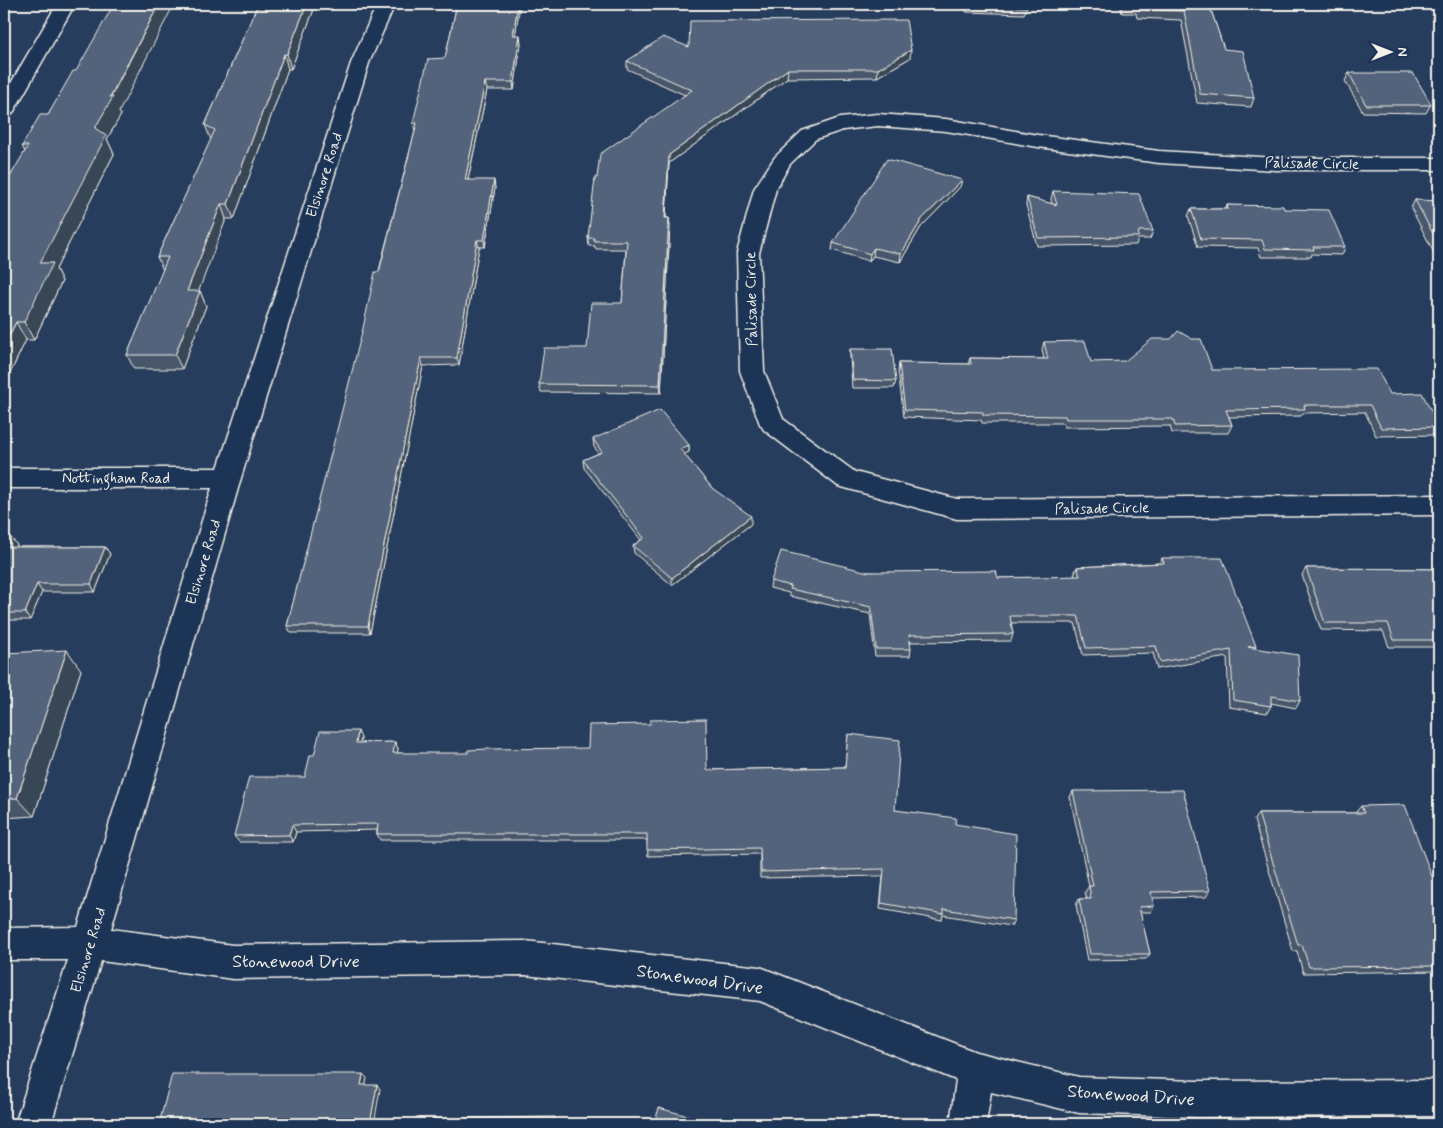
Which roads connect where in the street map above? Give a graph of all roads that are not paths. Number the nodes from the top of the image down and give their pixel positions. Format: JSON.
{"nodes":[{"id":1,"x":66,"y":4,"type":"edge"},
{"id":2,"x":386,"y":4,"type":"edge"},
{"id":3,"x":4,"y":110,"type":"edge"},
{"id":4,"x":1439,"y":164,"type":"edge"},
{"id":5,"x":4,"y":478,"type":"edge"},
{"id":6,"x":228,"y":478,"type":"junction"},
{"id":7,"x":1439,"y":505,"type":"edge"},
{"id":8,"x":90,"y":943,"type":"junction"},
{"id":9,"x":4,"y":944,"type":"edge"},
{"id":10,"x":976,"y":1070,"type":"junction"},
{"id":11,"x":1439,"y":1098,"type":"edge"},
{"id":12,"x":34,"y":1124,"type":"edge"},
{"id":13,"x":968,"y":1124,"type":"edge"}],
"edges":[{"from":1,"to":3,"type":"street"},
{"from":2,"to":6,"type":"street","name":"Elsinore Road"},
{"from":4,"to":7,"type":"street","name":"Palisade Circle"},
{"from":5,"to":6,"type":"street","name":"Nottingham Road"},
{"from":6,"to":8,"type":"street","name":"Elsinore Road"},
{"from":8,"to":9,"type":"street","name":"Stonewood Drive"},
{"from":8,"to":10,"type":"street","name":"Stonewood Drive"},
{"from":8,"to":12,"type":"street","name":"Elsinore Road"},
{"from":10,"to":11,"type":"street","name":"Stonewood Drive"},
{"from":10,"to":13,"type":"street"}]}
